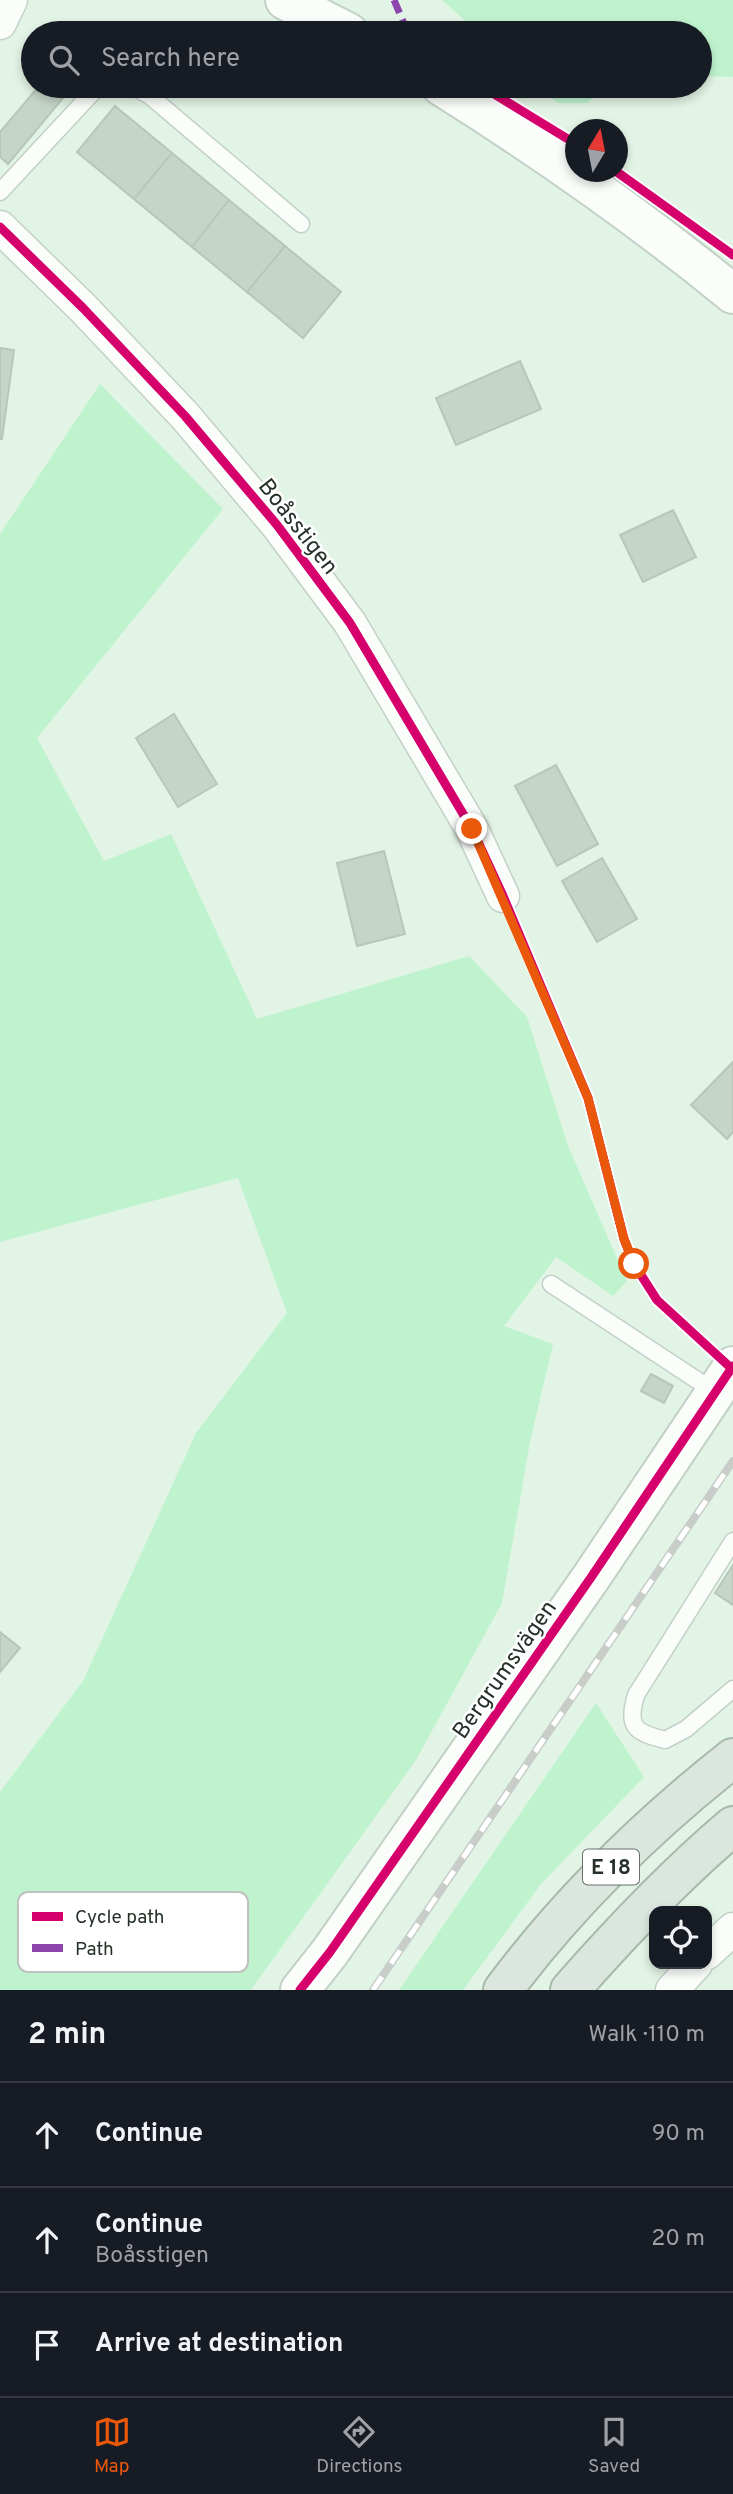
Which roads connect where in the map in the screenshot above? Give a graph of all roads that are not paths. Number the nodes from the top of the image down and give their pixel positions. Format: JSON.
{"nodes":[{"id":1,"x":11,"y":0,"type":"edge"},
{"id":2,"x":285,"y":0,"type":"edge"},
{"id":3,"x":326,"y":21,"type":"edge"},
{"id":4,"x":0,"y":23,"type":"edge"},
{"id":5,"x":87,"y":98,"type":"edge"},
{"id":6,"x":152,"y":98,"type":"edge"},
{"id":7,"x":459,"y":98,"type":"edge"},
{"id":8,"x":0,"y":191,"type":"edge"},
{"id":9,"x":301,"y":224,"type":"dead end"},
{"id":10,"x":0,"y":227,"type":"edge"},
{"id":11,"x":733,"y":294,"type":"edge"},
{"id":12,"x":503,"y":897,"type":"dead end"},
{"id":13,"x":551,"y":1284,"type":"dead end"},
{"id":14,"x":724,"y":1379,"type":"edge"},
{"id":15,"x":733,"y":1541,"type":"edge"},
{"id":16,"x":733,"y":1689,"type":"edge"},
{"id":17,"x":733,"y":1758,"type":"edge"},
{"id":18,"x":733,"y":1826,"type":"edge"},
{"id":19,"x":733,"y":1929,"type":"edge"},
{"id":20,"x":712,"y":1948,"type":"edge"},
{"id":21,"x":691,"y":1969,"type":"edge"},
{"id":22,"x":300,"y":1990,"type":"edge"},
{"id":23,"x":503,"y":1990,"type":"edge"},
{"id":24,"x":570,"y":1990,"type":"edge"},
{"id":25,"x":672,"y":1990,"type":"edge"}],
"edges":[{"from":1,"to":4,"type":"street"},
{"from":2,"to":3,"type":"street"},
{"from":5,"to":8,"type":"lane"},
{"from":6,"to":9,"type":"lane"},
{"from":7,"to":11,"type":"street"},
{"from":10,"to":12,"type":"street","name":"Boåsstigen"},
{"from":13,"to":14,"type":"lane"},
{"from":14,"to":22,"type":"street","name":"Bergrumsvägen"},
{"from":15,"to":16,"type":"lane"},
{"from":17,"to":23,"type":"highway","number":"E 18"},
{"from":18,"to":24,"type":"highway","number":"E 18"},
{"from":19,"to":20,"type":"street"},
{"from":21,"to":25,"type":"street"}]}
